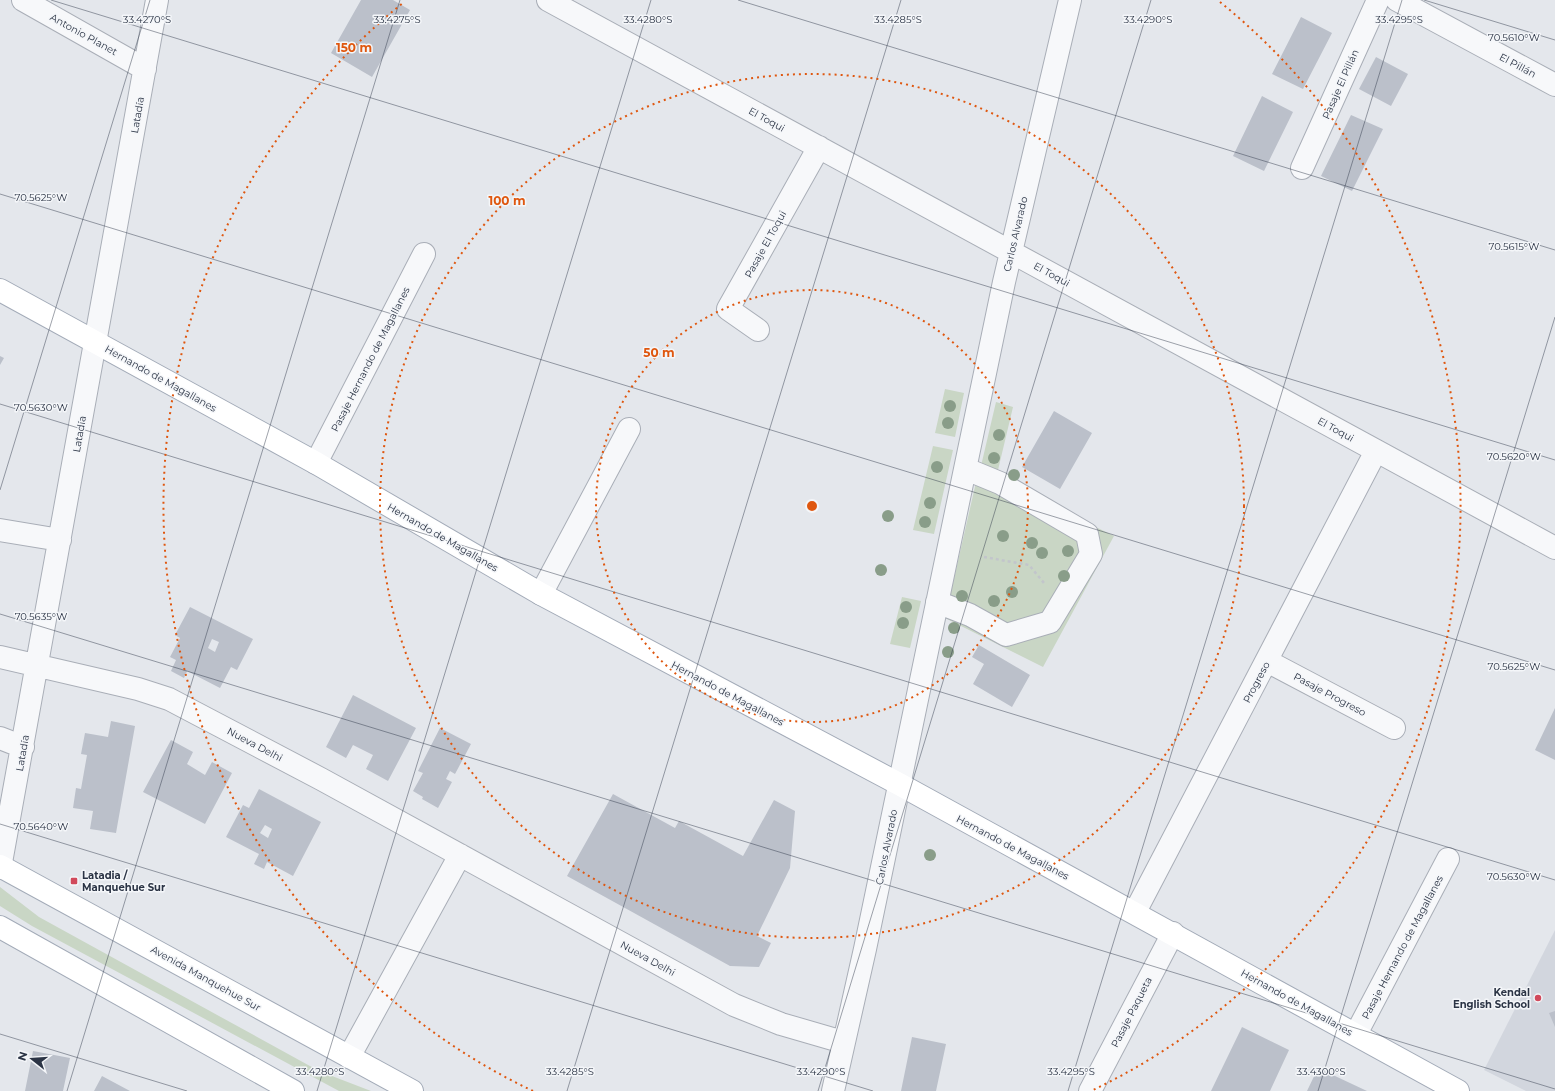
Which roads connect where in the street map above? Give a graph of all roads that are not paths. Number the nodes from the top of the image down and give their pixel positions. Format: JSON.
{"nodes":[{"id":1,"x":23,"y":0,"type":"edge"},
{"id":2,"x":157,"y":0,"type":"edge"},
{"id":3,"x":548,"y":0,"type":"edge"},
{"id":4,"x":1070,"y":0,"type":"edge"},
{"id":5,"x":1378,"y":0,"type":"edge"},
{"id":6,"x":1397,"y":0,"type":"edge"},
{"id":7,"x":145,"y":68,"type":"junction"},
{"id":8,"x":1555,"y":85,"type":"edge"},
{"id":9,"x":819,"y":148,"type":"junction"},
{"id":10,"x":1302,"y":168,"type":"dead end"},
{"id":11,"x":1011,"y":252,"type":"junction"},
{"id":12,"x":424,"y":254,"type":"dead end"},
{"id":13,"x":0,"y":290,"type":"edge"},
{"id":14,"x":758,"y":330,"type":"dead end"},
{"id":15,"x":96,"y":342,"type":"junction"},
{"id":16,"x":629,"y":429,"type":"dead end"},
{"id":17,"x":1376,"y":451,"type":"junction"},
{"id":18,"x":316,"y":463,"type":"junction"},
{"id":19,"x":966,"y":469,"type":"junction"},
{"id":20,"x":0,"y":530,"type":"edge"},
{"id":21,"x":60,"y":540,"type":"junction"},
{"id":22,"x":1555,"y":548,"type":"edge"},
{"id":23,"x":541,"y":594,"type":"junction"},
{"id":24,"x":937,"y":602,"type":"junction"},
{"id":25,"x":0,"y":657,"type":"edge"},
{"id":26,"x":1267,"y":661,"type":"junction"},
{"id":27,"x":38,"y":665,"type":"junction"},
{"id":28,"x":1394,"y":728,"type":"dead end"},
{"id":29,"x":0,"y":738,"type":"edge"},
{"id":30,"x":22,"y":747,"type":"junction"},
{"id":31,"x":899,"y":784,"type":"junction"},
{"id":32,"x":460,"y":855,"type":"junction"},
{"id":33,"x":1448,"y":860,"type":"dead end"},
{"id":34,"x":0,"y":866,"type":"edge"},
{"id":35,"x":1135,"y":912,"type":"junction"},
{"id":36,"x":0,"y":927,"type":"edge"},
{"id":37,"x":1173,"y":933,"type":"junction"},
{"id":38,"x":1356,"y":1034,"type":"junction"},
{"id":39,"x":843,"y":1042,"type":"junction"},
{"id":40,"x":350,"y":1057,"type":"junction"},
{"id":41,"x":294,"y":1091,"type":"edge"},
{"id":42,"x":412,"y":1091,"type":"edge"},
{"id":43,"x":833,"y":1091,"type":"edge"},
{"id":44,"x":1090,"y":1091,"type":"edge"},
{"id":45,"x":1458,"y":1091,"type":"edge"}],
"edges":[{"from":1,"to":7,"type":"street","name":"Antonio Planet"},
{"from":2,"to":7,"type":"street","name":"Latadía"},
{"from":3,"to":9,"type":"street","name":"El Toqui"},
{"from":4,"to":11,"type":"street","name":"Carlos Alvarado"},
{"from":5,"to":10,"type":"street","name":"Pasaje El Pillán"},
{"from":6,"to":8,"type":"street","name":"El Pillán"},
{"from":7,"to":15,"type":"street","name":"Latadía"},
{"from":9,"to":11,"type":"street","name":"El Toqui"},
{"from":9,"to":14,"type":"street","name":"Pasaje El Toqui"},
{"from":11,"to":17,"type":"street","name":"El Toqui"},
{"from":11,"to":19,"type":"street","name":"Carlos Alvarado"},
{"from":12,"to":18,"type":"street","name":"Pasaje Hernando de Magallanes"},
{"from":13,"to":15,"type":"main road","name":"Hernando de Magallanes"},
{"from":15,"to":18,"type":"main road","name":"Hernando de Magallanes"},
{"from":15,"to":21,"type":"street","name":"Latadía"},
{"from":16,"to":23,"type":"street"},
{"from":17,"to":22,"type":"street","name":"El Toqui"},
{"from":17,"to":26,"type":"street","name":"Progreso"},
{"from":18,"to":23,"type":"main road","name":"Hernando de Magallanes"},
{"from":19,"to":24,"type":"street","name":"Carlos Alvarado"},
{"from":19,"to":24,"type":"street"},
{"from":20,"to":21,"type":"street"},
{"from":21,"to":27,"type":"street","name":"Latadía"},
{"from":23,"to":31,"type":"main road","name":"Hernando de Magallanes"},
{"from":24,"to":31,"type":"street","name":"Carlos Alvarado"},
{"from":25,"to":27,"type":"street","name":"Nueva Delhi"},
{"from":26,"to":28,"type":"street","name":"Pasaje Progreso"},
{"from":26,"to":35,"type":"street","name":"Progreso"},
{"from":27,"to":30,"type":"street","name":"Latadía"},
{"from":27,"to":32,"type":"street","name":"Nueva Delhi"},
{"from":29,"to":30,"type":"street"},
{"from":30,"to":34,"type":"street","name":"Latadía"},
{"from":31,"to":35,"type":"main road","name":"Hernando de Magallanes"},
{"from":31,"to":39,"type":"street","name":"Carlos Alvarado"},
{"from":32,"to":39,"type":"street","name":"Nueva Delhi"},
{"from":32,"to":40,"type":"street"},
{"from":33,"to":38,"type":"street","name":"Pasaje Hernando de Magallanes"},
{"from":34,"to":40,"type":"main road","name":"Avenida Manquehue Sur"},
{"from":35,"to":37,"type":"main road","name":"Hernando de Magallanes"},
{"from":36,"to":41,"type":"main road"},
{"from":37,"to":38,"type":"main road","name":"Hernando de Magallanes"},
{"from":37,"to":44,"type":"street","name":"Pasaje Paqueta"},
{"from":38,"to":45,"type":"main road","name":"Hernando de Magallanes"},
{"from":39,"to":43,"type":"street","name":"Carlos Alvarado"},
{"from":40,"to":42,"type":"main road","name":"Avenida Manquehue Sur"}]}
